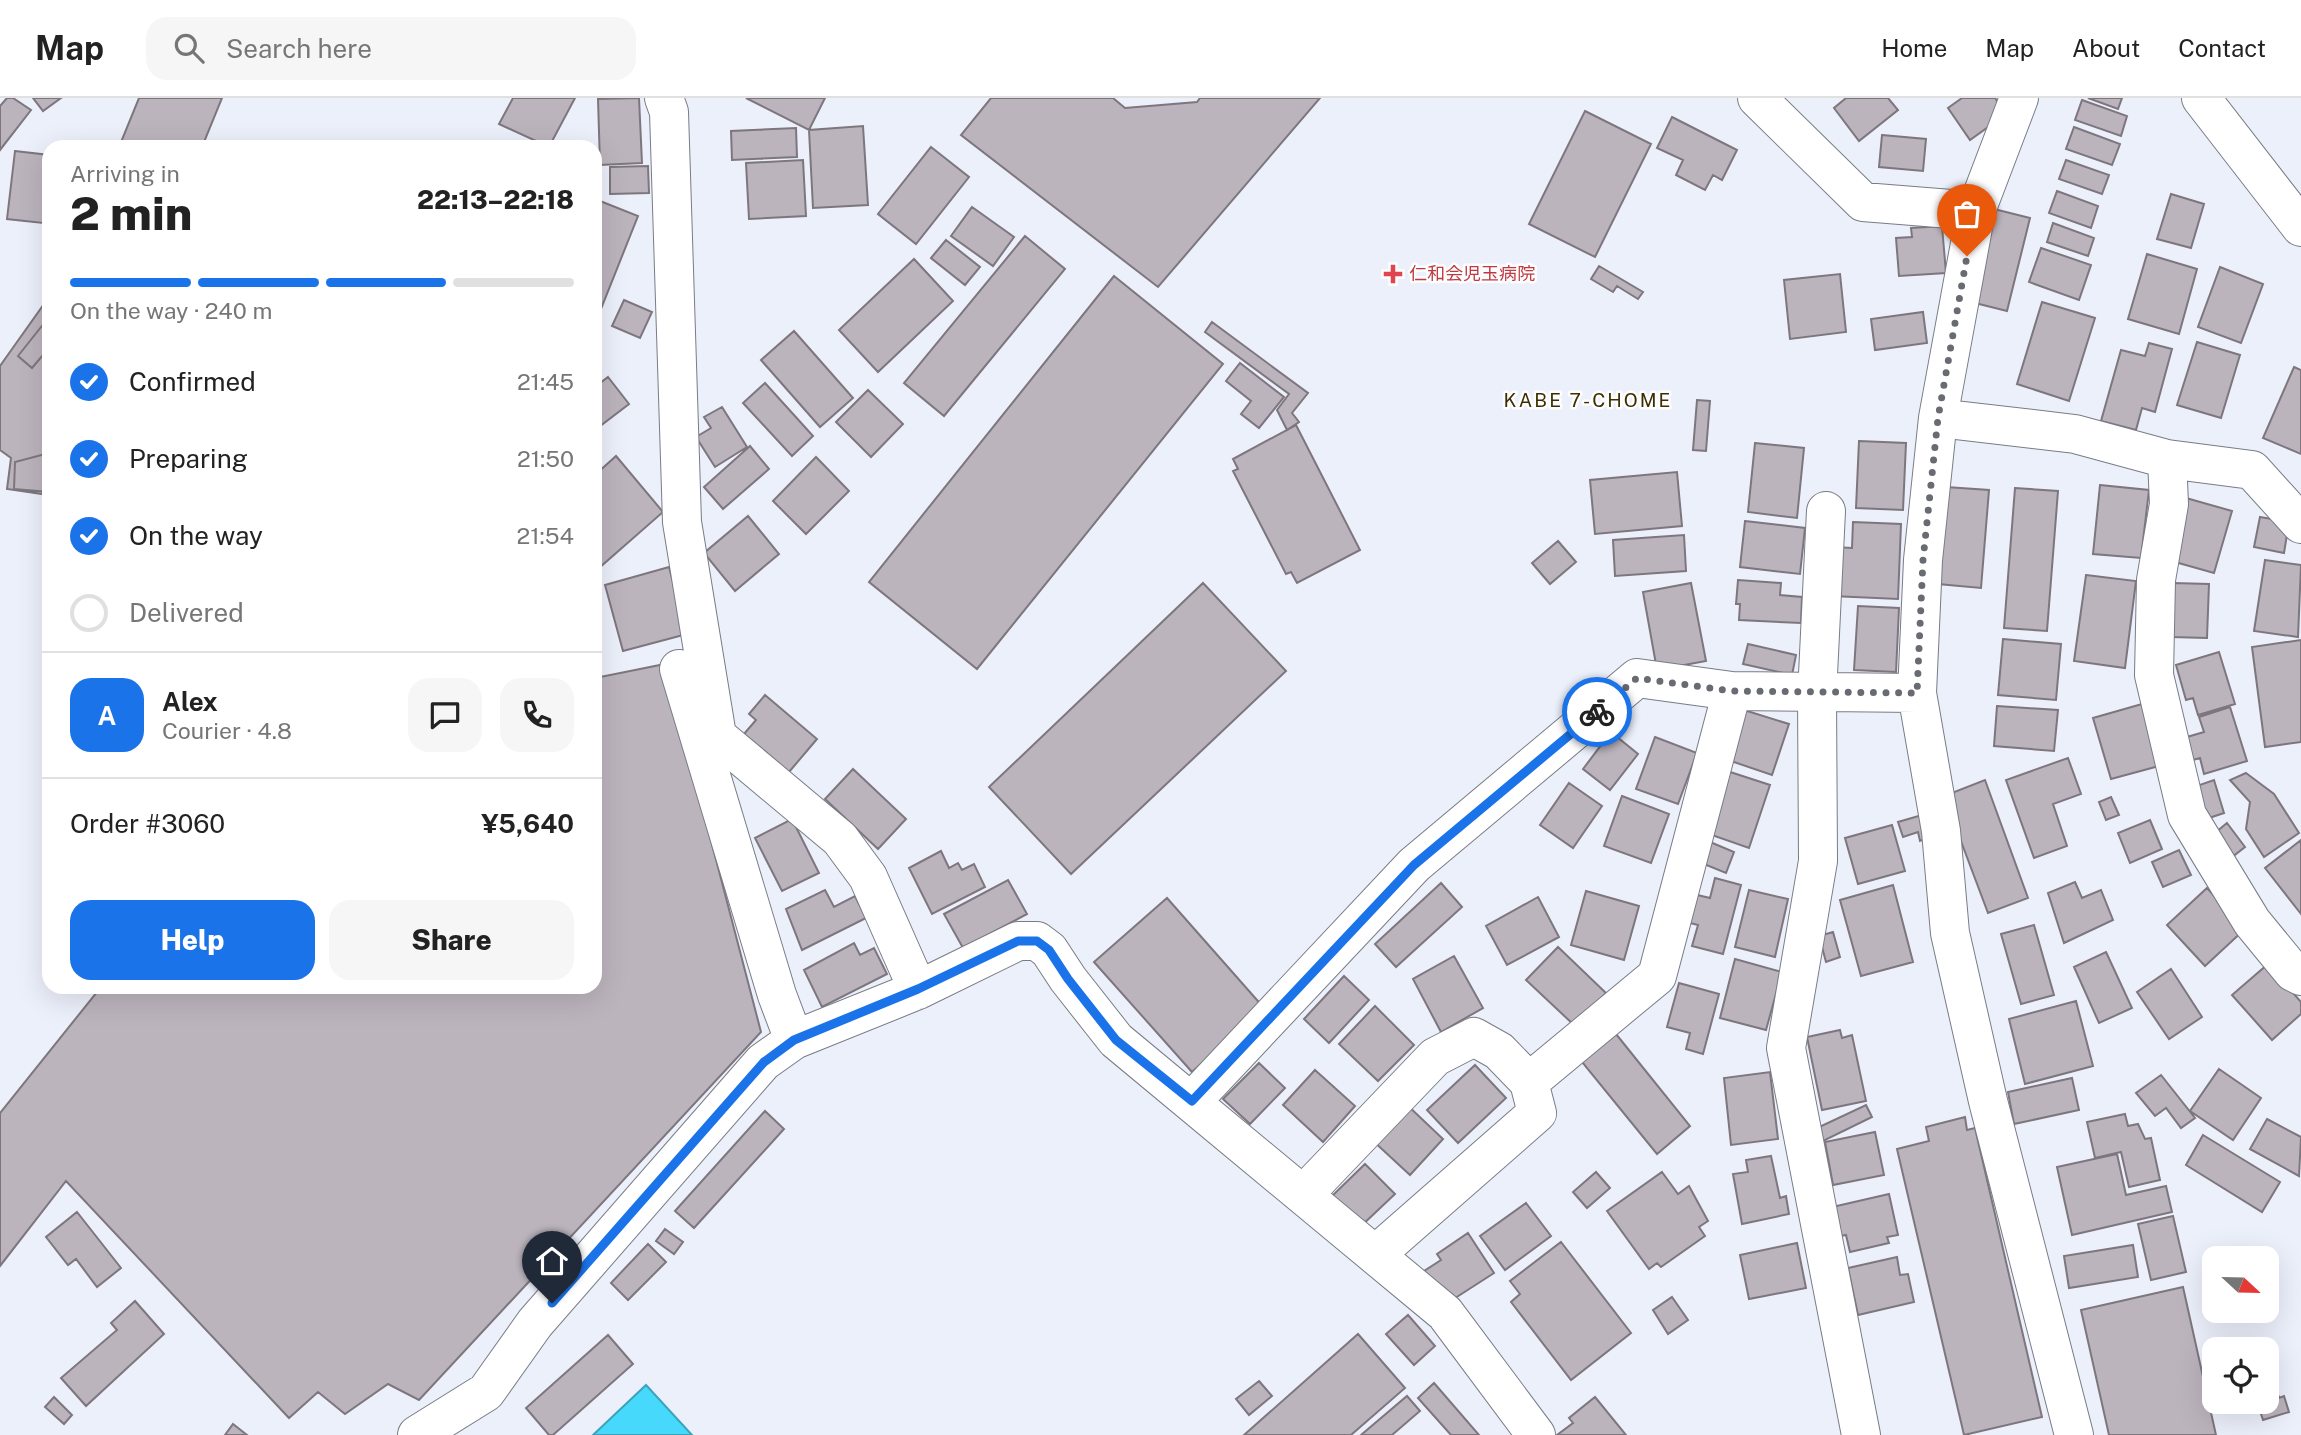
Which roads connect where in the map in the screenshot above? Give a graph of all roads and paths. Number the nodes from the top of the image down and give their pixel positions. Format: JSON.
{"nodes":[{"id":1,"x":664,"y":98,"type":"edge"},
{"id":2,"x":1757,"y":98,"type":"edge"},
{"id":3,"x":2019,"y":98,"type":"edge"},
{"id":4,"x":2201,"y":98,"type":"edge"},
{"id":5,"x":1976,"y":211,"type":"junction"},
{"id":6,"x":2301,"y":227,"type":"edge"},
{"id":7,"x":1938,"y":418,"type":"junction"},
{"id":8,"x":2167,"y":459,"type":"junction"},
{"id":9,"x":1826,"y":511,"type":"dead end"},
{"id":10,"x":2301,"y":524,"type":"edge"},
{"id":11,"x":679,"y":669,"type":"dead end"},
{"id":12,"x":1731,"y":691,"type":"junction"},
{"id":13,"x":1917,"y":693,"type":"junction"},
{"id":14,"x":1817,"y":695,"type":"junction"},
{"id":15,"x":717,"y":736,"type":"junction"},
{"id":16,"x":2301,"y":976,"type":"edge"},
{"id":17,"x":918,"y":989,"type":"junction"},
{"id":18,"x":806,"y":1035,"type":"junction"},
{"id":19,"x":1529,"y":1082,"type":"junction"},
{"id":20,"x":1192,"y":1101,"type":"junction"},
{"id":21,"x":1303,"y":1195,"type":"junction"},
{"id":22,"x":1375,"y":1255,"type":"junction"},
{"id":23,"x":417,"y":1435,"type":"edge"},
{"id":24,"x":1536,"y":1435,"type":"edge"},
{"id":25,"x":1861,"y":1435,"type":"edge"},
{"id":26,"x":2074,"y":1435,"type":"edge"}],
"edges":[{"from":1,"to":15,"type":"street"},
{"from":2,"to":5,"type":"street"},
{"from":3,"to":5,"type":"street"},
{"from":4,"to":6,"type":"street"},
{"from":5,"to":7,"type":"street"},
{"from":7,"to":8,"type":"street"},
{"from":7,"to":13,"type":"street"},
{"from":8,"to":10,"type":"street"},
{"from":8,"to":16,"type":"street"},
{"from":9,"to":14,"type":"street"},
{"from":11,"to":18,"type":"street"},
{"from":12,"to":14,"type":"street"},
{"from":12,"to":19,"type":"street"},
{"from":12,"to":20,"type":"street"},
{"from":13,"to":14,"type":"street"},
{"from":13,"to":26,"type":"street"},
{"from":14,"to":25,"type":"street"},
{"from":15,"to":17,"type":"street"},
{"from":15,"to":18,"type":"street"},
{"from":17,"to":18,"type":"street"},
{"from":17,"to":20,"type":"street"},
{"from":18,"to":23,"type":"street"},
{"from":19,"to":21,"type":"street"},
{"from":19,"to":22,"type":"street"},
{"from":20,"to":21,"type":"street"},
{"from":21,"to":22,"type":"street"},
{"from":22,"to":24,"type":"street"}]}
